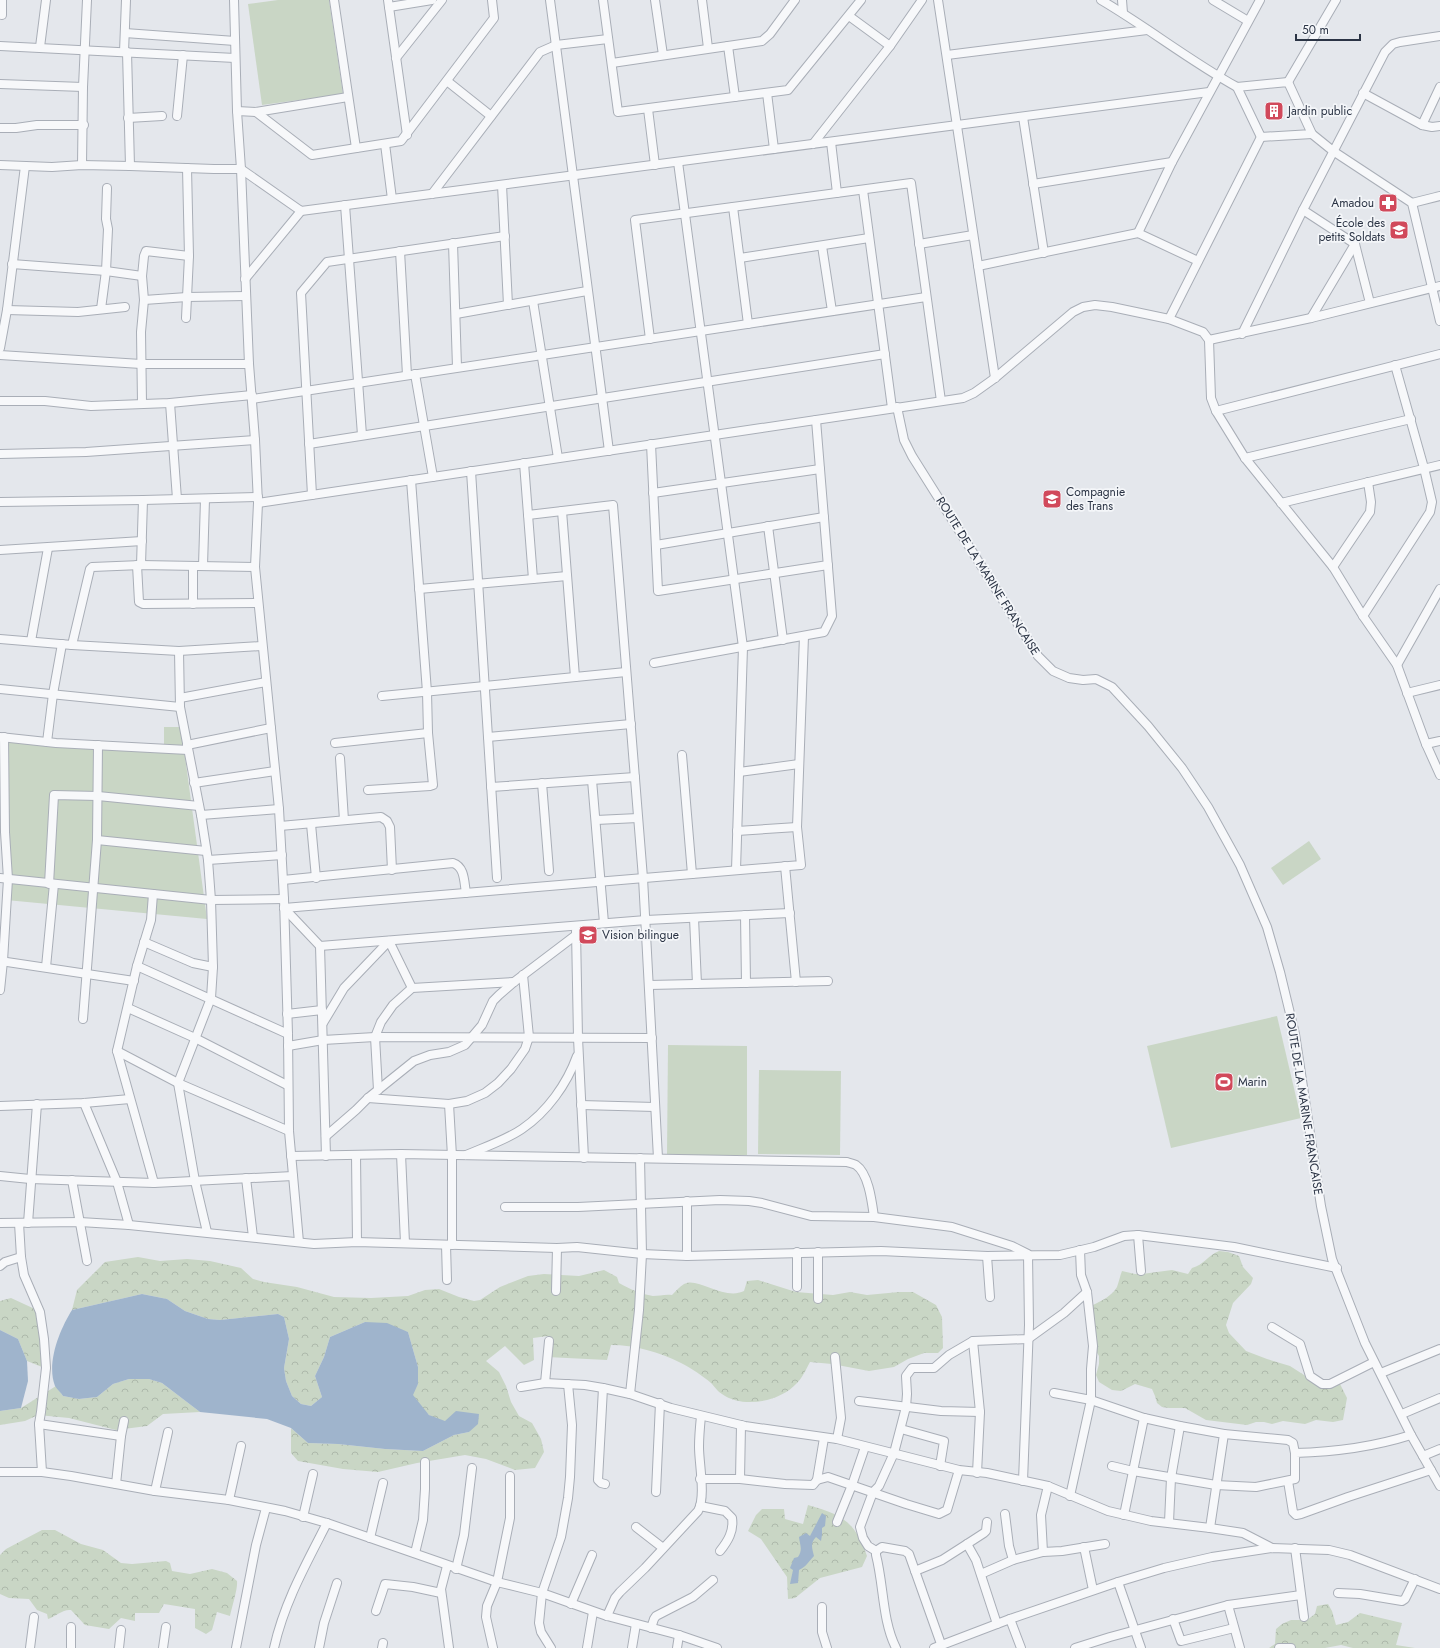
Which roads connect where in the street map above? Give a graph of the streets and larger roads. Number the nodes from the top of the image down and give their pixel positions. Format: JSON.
{"nodes":[{"id":1,"x":2,"y":0,"type":"edge"},
{"id":2,"x":46,"y":0,"type":"edge"},
{"id":3,"x":87,"y":0,"type":"edge"},
{"id":4,"x":126,"y":0,"type":"edge"},
{"id":5,"x":234,"y":0,"type":"edge"},
{"id":6,"x":334,"y":0,"type":"edge"},
{"id":7,"x":432,"y":0,"type":"edge"},
{"id":8,"x":442,"y":0,"type":"edge"},
{"id":9,"x":492,"y":0,"type":"edge"},
{"id":10,"x":550,"y":0,"type":"edge"},
{"id":11,"x":603,"y":0,"type":"edge"},
{"id":12,"x":655,"y":0,"type":"edge"},
{"id":13,"x":702,"y":0,"type":"edge"},
{"id":14,"x":795,"y":0,"type":"edge"},
{"id":15,"x":861,"y":0,"type":"edge"},
{"id":16,"x":922,"y":0,"type":"edge"},
{"id":17,"x":938,"y":0,"type":"edge"},
{"id":18,"x":1100,"y":0,"type":"edge"},
{"id":19,"x":1122,"y":0,"type":"edge"},
{"id":20,"x":1213,"y":0,"type":"edge"},
{"id":21,"x":1260,"y":0,"type":"edge"},
{"id":22,"x":1336,"y":0,"type":"edge"},
{"id":23,"x":389,"y":4,"type":"edge"},
{"id":24,"x":1123,"y":13,"type":"junction"},
{"id":25,"x":2,"y":15,"type":"dead end"},
{"id":26,"x":849,"y":16,"type":"junction"},
{"id":27,"x":1248,"y":21,"type":"junction"},
{"id":28,"x":1147,"y":30,"type":"junction"},
{"id":29,"x":125,"y":32,"type":"junction"},
{"id":30,"x":1440,"y":36,"type":"edge"},
{"id":31,"x":608,"y":39,"type":"junction"},
{"id":32,"x":235,"y":42,"type":"junction"},
{"id":33,"x":556,"y":45,"type":"junction"},
{"id":34,"x":0,"y":46,"type":"edge"},
{"id":35,"x":728,"y":46,"type":"junction"},
{"id":36,"x":890,"y":46,"type":"junction"},
{"id":37,"x":40,"y":47,"type":"junction"},
{"id":38,"x":708,"y":48,"type":"junction"},
{"id":39,"x":86,"y":50,"type":"junction"},
{"id":40,"x":126,"y":52,"type":"junction"},
{"id":41,"x":183,"y":55,"type":"junction"},
{"id":42,"x":663,"y":55,"type":"junction"},
{"id":43,"x":946,"y":56,"type":"junction"},
{"id":44,"x":235,"y":58,"type":"junction"},
{"id":45,"x":396,"y":58,"type":"junction"},
{"id":46,"x":612,"y":63,"type":"junction"},
{"id":47,"x":1218,"y":76,"type":"junction"},
{"id":48,"x":447,"y":81,"type":"junction"},
{"id":49,"x":1288,"y":82,"type":"junction"},
{"id":50,"x":0,"y":84,"type":"edge"},
{"id":51,"x":83,"y":87,"type":"junction"},
{"id":52,"x":1237,"y":87,"type":"junction"},
{"id":53,"x":1440,"y":87,"type":"edge"},
{"id":54,"x":1209,"y":92,"type":"junction"},
{"id":55,"x":767,"y":93,"type":"junction"},
{"id":56,"x":1363,"y":93,"type":"junction"},
{"id":57,"x":348,"y":97,"type":"junction"},
{"id":58,"x":735,"y":97,"type":"junction"},
{"id":59,"x":648,"y":109,"type":"junction"},
{"id":60,"x":237,"y":111,"type":"junction"},
{"id":61,"x":256,"y":112,"type":"junction"},
{"id":62,"x":162,"y":116,"type":"dead end"},
{"id":63,"x":177,"y":116,"type":"dead end"},
{"id":64,"x":491,"y":116,"type":"junction"},
{"id":65,"x":1023,"y":117,"type":"junction"},
{"id":66,"x":128,"y":118,"type":"junction"},
{"id":67,"x":84,"y":125,"type":"junction"},
{"id":68,"x":957,"y":125,"type":"junction"},
{"id":69,"x":1422,"y":125,"type":"junction"},
{"id":70,"x":1440,"y":126,"type":"edge"},
{"id":71,"x":0,"y":128,"type":"edge"},
{"id":72,"x":1312,"y":134,"type":"junction"},
{"id":73,"x":406,"y":135,"type":"junction"},
{"id":74,"x":1261,"y":137,"type":"junction"},
{"id":75,"x":831,"y":142,"type":"junction"},
{"id":76,"x":385,"y":144,"type":"junction"},
{"id":77,"x":813,"y":144,"type":"junction"},
{"id":78,"x":356,"y":148,"type":"junction"},
{"id":79,"x":774,"y":149,"type":"junction"},
{"id":80,"x":1333,"y":151,"type":"junction"},
{"id":81,"x":678,"y":162,"type":"junction"},
{"id":82,"x":1172,"y":162,"type":"junction"},
{"id":83,"x":0,"y":165,"type":"edge"},
{"id":84,"x":82,"y":165,"type":"junction"},
{"id":85,"x":655,"y":165,"type":"junction"},
{"id":86,"x":25,"y":166,"type":"junction"},
{"id":87,"x":130,"y":166,"type":"junction"},
{"id":88,"x":187,"y":168,"type":"junction"},
{"id":89,"x":241,"y":169,"type":"junction"},
{"id":90,"x":572,"y":176,"type":"junction"},
{"id":91,"x":1033,"y":184,"type":"junction"},
{"id":92,"x":502,"y":185,"type":"junction"},
{"id":93,"x":107,"y":188,"type":"dead end"},
{"id":94,"x":863,"y":190,"type":"junction"},
{"id":95,"x":837,"y":193,"type":"junction"},
{"id":96,"x":432,"y":194,"type":"junction"},
{"id":97,"x":1440,"y":196,"type":"edge"},
{"id":98,"x":392,"y":199,"type":"junction"},
{"id":99,"x":1412,"y":203,"type":"junction"},
{"id":100,"x":345,"y":205,"type":"junction"},
{"id":101,"x":733,"y":207,"type":"junction"},
{"id":102,"x":1302,"y":210,"type":"junction"},
{"id":103,"x":301,"y":211,"type":"junction"},
{"id":104,"x":685,"y":214,"type":"junction"},
{"id":105,"x":1138,"y":233,"type":"junction"},
{"id":106,"x":974,"y":235,"type":"junction"},
{"id":107,"x":505,"y":236,"type":"junction"},
{"id":108,"x":869,"y":238,"type":"junction"},
{"id":109,"x":453,"y":243,"type":"junction"},
{"id":110,"x":919,"y":244,"type":"junction"},
{"id":111,"x":1355,"y":244,"type":"junction"},
{"id":112,"x":822,"y":246,"type":"junction"},
{"id":113,"x":400,"y":251,"type":"junction"},
{"id":114,"x":1044,"y":253,"type":"junction"},
{"id":115,"x":189,"y":256,"type":"junction"},
{"id":116,"x":740,"y":258,"type":"junction"},
{"id":117,"x":349,"y":259,"type":"junction"},
{"id":118,"x":1198,"y":261,"type":"junction"},
{"id":119,"x":12,"y":264,"type":"junction"},
{"id":120,"x":978,"y":266,"type":"junction"},
{"id":121,"x":106,"y":271,"type":"junction"},
{"id":122,"x":142,"y":276,"type":"junction"},
{"id":123,"x":245,"y":278,"type":"junction"},
{"id":124,"x":1436,"y":287,"type":"edge"},
{"id":125,"x":587,"y":291,"type":"junction"},
{"id":126,"x":246,"y":296,"type":"junction"},
{"id":127,"x":187,"y":297,"type":"junction"},
{"id":128,"x":926,"y":297,"type":"junction"},
{"id":129,"x":144,"y":300,"type":"junction"},
{"id":130,"x":533,"y":301,"type":"junction"},
{"id":131,"x":1370,"y":303,"type":"junction"},
{"id":132,"x":878,"y":304,"type":"junction"},
{"id":133,"x":508,"y":305,"type":"junction"},
{"id":134,"x":125,"y":307,"type":"dead end"},
{"id":135,"x":101,"y":309,"type":"junction"},
{"id":136,"x":7,"y":310,"type":"junction"},
{"id":137,"x":832,"y":311,"type":"junction"},
{"id":138,"x":456,"y":314,"type":"junction"},
{"id":139,"x":186,"y":318,"type":"dead end"},
{"id":140,"x":1311,"y":318,"type":"junction"},
{"id":141,"x":1169,"y":319,"type":"junction"},
{"id":142,"x":1440,"y":321,"type":"edge"},
{"id":143,"x":748,"y":324,"type":"junction"},
{"id":144,"x":701,"y":331,"type":"junction"},
{"id":145,"x":1242,"y":334,"type":"junction"},
{"id":146,"x":650,"y":339,"type":"junction"},
{"id":147,"x":1209,"y":340,"type":"junction"},
{"id":148,"x":595,"y":347,"type":"junction"},
{"id":149,"x":0,"y":348,"type":"edge"},
{"id":150,"x":885,"y":354,"type":"junction"},
{"id":151,"x":1440,"y":354,"type":"edge"},
{"id":152,"x":0,"y":355,"type":"edge"},
{"id":153,"x":542,"y":355,"type":"junction"},
{"id":154,"x":141,"y":364,"type":"junction"},
{"id":155,"x":249,"y":364,"type":"junction"},
{"id":156,"x":1395,"y":365,"type":"junction"},
{"id":157,"x":457,"y":367,"type":"junction"},
{"id":158,"x":411,"y":374,"type":"junction"},
{"id":159,"x":995,"y":378,"type":"junction"},
{"id":160,"x":708,"y":381,"type":"junction"},
{"id":161,"x":358,"y":382,"type":"junction"},
{"id":162,"x":306,"y":390,"type":"junction"},
{"id":163,"x":252,"y":397,"type":"junction"},
{"id":164,"x":602,"y":398,"type":"junction"},
{"id":165,"x":0,"y":401,"type":"edge"},
{"id":166,"x":941,"y":401,"type":"junction"},
{"id":167,"x":170,"y":402,"type":"junction"},
{"id":168,"x":142,"y":403,"type":"junction"},
{"id":169,"x":550,"y":406,"type":"junction"},
{"id":170,"x":894,"y":408,"type":"junction"},
{"id":171,"x":1216,"y":411,"type":"junction"},
{"id":172,"x":1411,"y":419,"type":"junction"},
{"id":173,"x":816,"y":420,"type":"junction"},
{"id":174,"x":424,"y":426,"type":"junction"},
{"id":175,"x":362,"y":435,"type":"junction"},
{"id":176,"x":715,"y":435,"type":"junction"},
{"id":177,"x":255,"y":440,"type":"junction"},
{"id":178,"x":309,"y":444,"type":"junction"},
{"id":179,"x":651,"y":444,"type":"junction"},
{"id":180,"x":173,"y":446,"type":"junction"},
{"id":181,"x":609,"y":451,"type":"junction"},
{"id":182,"x":0,"y":454,"type":"edge"},
{"id":183,"x":558,"y":458,"type":"junction"},
{"id":184,"x":1245,"y":458,"type":"junction"},
{"id":185,"x":524,"y":463,"type":"junction"},
{"id":186,"x":1440,"y":465,"type":"edge"},
{"id":187,"x":1424,"y":468,"type":"junction"},
{"id":188,"x":820,"y":469,"type":"junction"},
{"id":189,"x":471,"y":471,"type":"junction"},
{"id":190,"x":433,"y":477,"type":"junction"},
{"id":191,"x":410,"y":480,"type":"junction"},
{"id":192,"x":1368,"y":482,"type":"junction"},
{"id":193,"x":721,"y":483,"type":"junction"},
{"id":194,"x":654,"y":493,"type":"junction"},
{"id":195,"x":312,"y":495,"type":"junction"},
{"id":196,"x":205,"y":498,"type":"junction"},
{"id":197,"x":177,"y":499,"type":"junction"},
{"id":198,"x":143,"y":500,"type":"junction"},
{"id":199,"x":258,"y":500,"type":"junction"},
{"id":200,"x":0,"y":502,"type":"edge"},
{"id":201,"x":1281,"y":503,"type":"junction"},
{"id":202,"x":562,"y":511,"type":"junction"},
{"id":203,"x":528,"y":515,"type":"junction"},
{"id":204,"x":824,"y":517,"type":"junction"},
{"id":205,"x":768,"y":526,"type":"junction"},
{"id":206,"x":728,"y":533,"type":"junction"},
{"id":207,"x":142,"y":541,"type":"junction"},
{"id":208,"x":656,"y":544,"type":"junction"},
{"id":209,"x":48,"y":548,"type":"junction"},
{"id":210,"x":0,"y":550,"type":"edge"},
{"id":211,"x":139,"y":565,"type":"junction"},
{"id":212,"x":828,"y":565,"type":"junction"},
{"id":213,"x":193,"y":566,"type":"junction"},
{"id":214,"x":203,"y":566,"type":"junction"},
{"id":215,"x":255,"y":567,"type":"junction"},
{"id":216,"x":1333,"y":567,"type":"junction"},
{"id":217,"x":774,"y":574,"type":"junction"},
{"id":218,"x":567,"y":576,"type":"junction"},
{"id":219,"x":533,"y":579,"type":"junction"},
{"id":220,"x":734,"y":580,"type":"junction"},
{"id":221,"x":478,"y":584,"type":"junction"},
{"id":222,"x":419,"y":589,"type":"junction"},
{"id":223,"x":1440,"y":589,"type":"edge"},
{"id":224,"x":258,"y":603,"type":"junction"},
{"id":225,"x":193,"y":604,"type":"junction"},
{"id":226,"x":1364,"y":616,"type":"junction"},
{"id":227,"x":804,"y":636,"type":"junction"},
{"id":228,"x":0,"y":639,"type":"edge"},
{"id":229,"x":783,"y":640,"type":"junction"},
{"id":230,"x":32,"y":641,"type":"junction"},
{"id":231,"x":62,"y":644,"type":"junction"},
{"id":232,"x":72,"y":645,"type":"junction"},
{"id":233,"x":262,"y":646,"type":"junction"},
{"id":234,"x":743,"y":647,"type":"junction"},
{"id":235,"x":178,"y":650,"type":"junction"},
{"id":236,"x":654,"y":663,"type":"dead end"},
{"id":237,"x":1397,"y":665,"type":"junction"},
{"id":238,"x":626,"y":672,"type":"junction"},
{"id":239,"x":575,"y":677,"type":"junction"},
{"id":240,"x":266,"y":682,"type":"junction"},
{"id":241,"x":1440,"y":685,"type":"edge"},
{"id":242,"x":485,"y":686,"type":"junction"},
{"id":243,"x":0,"y":689,"type":"edge"},
{"id":244,"x":427,"y":692,"type":"junction"},
{"id":245,"x":1407,"y":693,"type":"junction"},
{"id":246,"x":53,"y":694,"type":"junction"},
{"id":247,"x":382,"y":696,"type":"dead end"},
{"id":248,"x":180,"y":698,"type":"junction"},
{"id":249,"x":180,"y":707,"type":"junction"},
{"id":250,"x":631,"y":724,"type":"junction"},
{"id":251,"x":270,"y":728,"type":"junction"},
{"id":252,"x":428,"y":733,"type":"junction"},
{"id":253,"x":2,"y":737,"type":"edge"},
{"id":254,"x":488,"y":737,"type":"junction"},
{"id":255,"x":1440,"y":741,"type":"edge"},
{"id":256,"x":47,"y":742,"type":"junction"},
{"id":257,"x":335,"y":743,"type":"dead end"},
{"id":258,"x":1426,"y":744,"type":"junction"},
{"id":259,"x":98,"y":745,"type":"junction"},
{"id":260,"x":187,"y":748,"type":"junction"},
{"id":261,"x":682,"y":754,"type":"dead end"},
{"id":262,"x":340,"y":758,"type":"dead end"},
{"id":263,"x":799,"y":764,"type":"junction"},
{"id":264,"x":275,"y":770,"type":"junction"},
{"id":265,"x":739,"y":772,"type":"junction"},
{"id":266,"x":1440,"y":775,"type":"edge"},
{"id":267,"x":635,"y":776,"type":"junction"},
{"id":268,"x":592,"y":780,"type":"junction"},
{"id":269,"x":2,"y":782,"type":"edge"},
{"id":270,"x":194,"y":783,"type":"junction"},
{"id":271,"x":542,"y":783,"type":"junction"},
{"id":272,"x":491,"y":787,"type":"junction"},
{"id":273,"x":368,"y":790,"type":"dead end"},
{"id":274,"x":98,"y":796,"type":"junction"},
{"id":275,"x":199,"y":806,"type":"junction"},
{"id":276,"x":279,"y":809,"type":"junction"},
{"id":277,"x":201,"y":815,"type":"junction"},
{"id":278,"x":638,"y":818,"type":"junction"},
{"id":279,"x":344,"y":820,"type":"junction"},
{"id":280,"x":596,"y":820,"type":"junction"},
{"id":281,"x":311,"y":824,"type":"junction"},
{"id":282,"x":280,"y":826,"type":"junction"},
{"id":283,"x":797,"y":827,"type":"junction"},
{"id":284,"x":737,"y":831,"type":"junction"},
{"id":285,"x":2,"y":832,"type":"edge"},
{"id":286,"x":98,"y":840,"type":"junction"},
{"id":287,"x":206,"y":851,"type":"junction"},
{"id":288,"x":282,"y":855,"type":"junction"},
{"id":289,"x":208,"y":860,"type":"junction"},
{"id":290,"x":785,"y":866,"type":"junction"},
{"id":291,"x":392,"y":870,"type":"junction"},
{"id":292,"x":736,"y":870,"type":"junction"},
{"id":293,"x":548,"y":871,"type":"dead end"},
{"id":294,"x":692,"y":874,"type":"junction"},
{"id":295,"x":4,"y":878,"type":"edge"},
{"id":296,"x":316,"y":878,"type":"junction"},
{"id":297,"x":497,"y":878,"type":"dead end"},
{"id":298,"x":643,"y":878,"type":"junction"},
{"id":299,"x":283,"y":880,"type":"junction"},
{"id":300,"x":601,"y":882,"type":"junction"},
{"id":301,"x":52,"y":884,"type":"junction"},
{"id":302,"x":94,"y":889,"type":"junction"},
{"id":303,"x":466,"y":893,"type":"junction"},
{"id":304,"x":153,"y":894,"type":"junction"},
{"id":305,"x":211,"y":900,"type":"junction"},
{"id":306,"x":284,"y":904,"type":"junction"},
{"id":307,"x":790,"y":913,"type":"junction"},
{"id":308,"x":745,"y":915,"type":"junction"},
{"id":309,"x":694,"y":918,"type":"junction"},
{"id":310,"x":646,"y":920,"type":"junction"},
{"id":311,"x":604,"y":923,"type":"junction"},
{"id":312,"x":576,"y":931,"type":"junction"},
{"id":313,"x":389,"y":941,"type":"junction"},
{"id":314,"x":144,"y":942,"type":"junction"},
{"id":315,"x":320,"y":946,"type":"junction"},
{"id":316,"x":2,"y":961,"type":"edge"},
{"id":317,"x":137,"y":966,"type":"junction"},
{"id":318,"x":46,"y":967,"type":"junction"},
{"id":319,"x":213,"y":967,"type":"junction"},
{"id":320,"x":87,"y":973,"type":"junction"},
{"id":321,"x":523,"y":975,"type":"junction"},
{"id":322,"x":134,"y":981,"type":"junction"},
{"id":323,"x":828,"y":981,"type":"dead end"},
{"id":324,"x":514,"y":982,"type":"junction"},
{"id":325,"x":796,"y":982,"type":"junction"},
{"id":326,"x":746,"y":983,"type":"junction"},
{"id":327,"x":697,"y":984,"type":"junction"},
{"id":328,"x":649,"y":985,"type":"junction"},
{"id":329,"x":412,"y":988,"type":"junction"},
{"id":330,"x":0,"y":990,"type":"edge"},
{"id":331,"x":210,"y":998,"type":"junction"},
{"id":332,"x":128,"y":1008,"type":"junction"},
{"id":333,"x":322,"y":1010,"type":"junction"},
{"id":334,"x":287,"y":1014,"type":"junction"},
{"id":335,"x":83,"y":1019,"type":"dead end"},
{"id":336,"x":323,"y":1023,"type":"junction"},
{"id":337,"x":288,"y":1034,"type":"junction"},
{"id":338,"x":375,"y":1037,"type":"junction"},
{"id":339,"x":195,"y":1038,"type":"junction"},
{"id":340,"x":471,"y":1038,"type":"junction"},
{"id":341,"x":529,"y":1038,"type":"junction"},
{"id":342,"x":578,"y":1038,"type":"junction"},
{"id":343,"x":652,"y":1038,"type":"junction"},
{"id":344,"x":323,"y":1040,"type":"junction"},
{"id":345,"x":288,"y":1046,"type":"junction"},
{"id":346,"x":117,"y":1051,"type":"junction"},
{"id":347,"x":579,"y":1051,"type":"junction"},
{"id":348,"x":178,"y":1083,"type":"junction"},
{"id":349,"x":287,"y":1085,"type":"junction"},
{"id":350,"x":378,"y":1090,"type":"junction"},
{"id":351,"x":368,"y":1098,"type":"junction"},
{"id":352,"x":130,"y":1099,"type":"junction"},
{"id":353,"x":84,"y":1103,"type":"junction"},
{"id":354,"x":36,"y":1104,"type":"junction"},
{"id":355,"x":449,"y":1104,"type":"junction"},
{"id":356,"x":581,"y":1105,"type":"junction"},
{"id":357,"x":0,"y":1106,"type":"edge"},
{"id":358,"x":656,"y":1107,"type":"junction"},
{"id":359,"x":289,"y":1131,"type":"junction"},
{"id":360,"x":326,"y":1136,"type":"junction"},
{"id":361,"x":401,"y":1154,"type":"junction"},
{"id":362,"x":356,"y":1155,"type":"junction"},
{"id":363,"x":291,"y":1156,"type":"junction"},
{"id":364,"x":326,"y":1156,"type":"junction"},
{"id":365,"x":452,"y":1156,"type":"junction"},
{"id":366,"x":464,"y":1156,"type":"junction"},
{"id":367,"x":584,"y":1158,"type":"junction"},
{"id":368,"x":640,"y":1158,"type":"junction"},
{"id":369,"x":658,"y":1158,"type":"junction"},
{"id":370,"x":0,"y":1176,"type":"edge"},
{"id":371,"x":293,"y":1176,"type":"junction"},
{"id":372,"x":246,"y":1178,"type":"junction"},
{"id":373,"x":30,"y":1179,"type":"junction"},
{"id":374,"x":72,"y":1180,"type":"junction"},
{"id":375,"x":195,"y":1181,"type":"junction"},
{"id":376,"x":117,"y":1182,"type":"junction"},
{"id":377,"x":154,"y":1183,"type":"junction"},
{"id":378,"x":687,"y":1202,"type":"junction"},
{"id":379,"x":641,"y":1203,"type":"junction"},
{"id":380,"x":505,"y":1208,"type":"dead end"},
{"id":381,"x":874,"y":1217,"type":"junction"},
{"id":382,"x":19,"y":1222,"type":"junction"},
{"id":383,"x":80,"y":1222,"type":"junction"},
{"id":384,"x":0,"y":1223,"type":"edge"},
{"id":385,"x":28,"y":1223,"type":"junction"},
{"id":386,"x":129,"y":1225,"type":"junction"},
{"id":387,"x":207,"y":1232,"type":"junction"},
{"id":388,"x":1138,"y":1235,"type":"junction"},
{"id":389,"x":253,"y":1237,"type":"junction"},
{"id":390,"x":299,"y":1242,"type":"junction"},
{"id":391,"x":357,"y":1242,"type":"junction"},
{"id":392,"x":404,"y":1243,"type":"junction"},
{"id":393,"x":449,"y":1245,"type":"junction"},
{"id":394,"x":557,"y":1248,"type":"junction"},
{"id":395,"x":1080,"y":1250,"type":"junction"},
{"id":396,"x":797,"y":1252,"type":"junction"},
{"id":397,"x":818,"y":1252,"type":"junction"},
{"id":398,"x":642,"y":1254,"type":"junction"},
{"id":399,"x":1028,"y":1254,"type":"junction"},
{"id":400,"x":687,"y":1256,"type":"junction"},
{"id":401,"x":988,"y":1256,"type":"junction"},
{"id":402,"x":21,"y":1258,"type":"junction"},
{"id":403,"x":86,"y":1261,"type":"dead end"},
{"id":404,"x":0,"y":1266,"type":"edge"},
{"id":405,"x":1337,"y":1268,"type":"junction"},
{"id":406,"x":1141,"y":1271,"type":"dead end"},
{"id":407,"x":447,"y":1280,"type":"dead end"},
{"id":408,"x":797,"y":1287,"type":"dead end"},
{"id":409,"x":556,"y":1291,"type":"dead end"},
{"id":410,"x":1087,"y":1292,"type":"junction"},
{"id":411,"x":990,"y":1297,"type":"dead end"},
{"id":412,"x":818,"y":1299,"type":"dead end"},
{"id":413,"x":1272,"y":1327,"type":"dead end"},
{"id":414,"x":1028,"y":1339,"type":"junction"},
{"id":415,"x":550,"y":1341,"type":"dead end"},
{"id":416,"x":973,"y":1341,"type":"junction"},
{"id":417,"x":1440,"y":1349,"type":"edge"},
{"id":418,"x":835,"y":1357,"type":"dead end"},
{"id":419,"x":1374,"y":1362,"type":"junction"},
{"id":420,"x":1380,"y":1373,"type":"junction"},
{"id":421,"x":545,"y":1383,"type":"junction"},
{"id":422,"x":568,"y":1384,"type":"junction"},
{"id":423,"x":521,"y":1387,"type":"dead end"},
{"id":424,"x":604,"y":1388,"type":"junction"},
{"id":425,"x":1054,"y":1393,"type":"dead end"},
{"id":426,"x":630,"y":1394,"type":"junction"},
{"id":427,"x":1440,"y":1398,"type":"edge"},
{"id":428,"x":1091,"y":1400,"type":"junction"},
{"id":429,"x":859,"y":1401,"type":"dead end"},
{"id":430,"x":660,"y":1403,"type":"junction"},
{"id":431,"x":906,"y":1408,"type":"junction"},
{"id":432,"x":980,"y":1412,"type":"junction"},
{"id":433,"x":1402,"y":1414,"type":"junction"},
{"id":434,"x":701,"y":1416,"type":"junction"},
{"id":435,"x":1144,"y":1418,"type":"junction"},
{"id":436,"x":124,"y":1421,"type":"dead end"},
{"id":437,"x":39,"y":1424,"type":"junction"},
{"id":438,"x":741,"y":1425,"type":"junction"},
{"id":439,"x":1180,"y":1426,"type":"junction"},
{"id":440,"x":901,"y":1429,"type":"junction"},
{"id":441,"x":168,"y":1432,"type":"dead end"},
{"id":442,"x":1224,"y":1434,"type":"junction"},
{"id":443,"x":1411,"y":1435,"type":"junction"},
{"id":444,"x":121,"y":1436,"type":"junction"},
{"id":445,"x":824,"y":1438,"type":"junction"},
{"id":446,"x":837,"y":1439,"type":"junction"},
{"id":447,"x":241,"y":1446,"type":"dead end"},
{"id":448,"x":865,"y":1446,"type":"junction"},
{"id":449,"x":1440,"y":1449,"type":"edge"},
{"id":450,"x":1295,"y":1452,"type":"junction"},
{"id":451,"x":894,"y":1454,"type":"junction"},
{"id":452,"x":1423,"y":1456,"type":"junction"},
{"id":453,"x":425,"y":1462,"type":"dead end"},
{"id":454,"x":940,"y":1466,"type":"junction"},
{"id":455,"x":1112,"y":1466,"type":"dead end"},
{"id":456,"x":472,"y":1468,"type":"dead end"},
{"id":457,"x":959,"y":1470,"type":"junction"},
{"id":458,"x":1431,"y":1470,"type":"junction"},
{"id":459,"x":1133,"y":1471,"type":"junction"},
{"id":460,"x":0,"y":1472,"type":"edge"},
{"id":461,"x":42,"y":1472,"type":"junction"},
{"id":462,"x":977,"y":1472,"type":"junction"},
{"id":463,"x":313,"y":1474,"type":"dead end"},
{"id":464,"x":510,"y":1476,"type":"dead end"},
{"id":465,"x":1171,"y":1478,"type":"junction"},
{"id":466,"x":700,"y":1479,"type":"junction"},
{"id":467,"x":740,"y":1479,"type":"junction"},
{"id":468,"x":817,"y":1480,"type":"junction"},
{"id":469,"x":1022,"y":1481,"type":"junction"},
{"id":470,"x":1288,"y":1481,"type":"junction"},
{"id":471,"x":383,"y":1483,"type":"dead end"},
{"id":472,"x":116,"y":1484,"type":"junction"},
{"id":473,"x":605,"y":1484,"type":"dead end"},
{"id":474,"x":852,"y":1485,"type":"junction"},
{"id":475,"x":1216,"y":1485,"type":"junction"},
{"id":476,"x":1440,"y":1485,"type":"edge"},
{"id":477,"x":1048,"y":1486,"type":"junction"},
{"id":478,"x":155,"y":1491,"type":"junction"},
{"id":479,"x":656,"y":1492,"type":"dead end"},
{"id":480,"x":873,"y":1492,"type":"junction"},
{"id":481,"x":1070,"y":1496,"type":"junction"},
{"id":482,"x":229,"y":1500,"type":"junction"},
{"id":483,"x":700,"y":1506,"type":"junction"},
{"id":484,"x":266,"y":1508,"type":"junction"},
{"id":485,"x":1005,"y":1514,"type":"dead end"},
{"id":486,"x":1124,"y":1515,"type":"junction"},
{"id":487,"x":303,"y":1517,"type":"junction"},
{"id":488,"x":837,"y":1522,"type":"dead end"},
{"id":489,"x":987,"y":1522,"type":"dead end"},
{"id":490,"x":1169,"y":1522,"type":"junction"},
{"id":491,"x":328,"y":1523,"type":"junction"},
{"id":492,"x":636,"y":1527,"type":"dead end"},
{"id":493,"x":1210,"y":1528,"type":"junction"},
{"id":494,"x":370,"y":1538,"type":"junction"},
{"id":495,"x":967,"y":1544,"type":"junction"},
{"id":496,"x":1105,"y":1544,"type":"dead end"},
{"id":497,"x":1084,"y":1547,"type":"junction"},
{"id":498,"x":663,"y":1548,"type":"junction"},
{"id":499,"x":1272,"y":1548,"type":"junction"},
{"id":500,"x":1295,"y":1548,"type":"junction"},
{"id":501,"x":720,"y":1551,"type":"dead end"},
{"id":502,"x":876,"y":1551,"type":"junction"},
{"id":503,"x":1043,"y":1552,"type":"junction"},
{"id":504,"x":415,"y":1554,"type":"junction"},
{"id":505,"x":592,"y":1555,"type":"dead end"},
{"id":506,"x":1013,"y":1560,"type":"junction"},
{"id":507,"x":448,"y":1566,"type":"junction"},
{"id":508,"x":456,"y":1569,"type":"junction"},
{"id":509,"x":915,"y":1571,"type":"junction"},
{"id":510,"x":981,"y":1574,"type":"junction"},
{"id":511,"x":1415,"y":1578,"type":"junction"},
{"id":512,"x":713,"y":1580,"type":"dead end"},
{"id":513,"x":497,"y":1582,"type":"junction"},
{"id":514,"x":1118,"y":1582,"type":"junction"},
{"id":515,"x":337,"y":1583,"type":"dead end"},
{"id":516,"x":1440,"y":1589,"type":"edge"},
{"id":517,"x":1092,"y":1590,"type":"junction"},
{"id":518,"x":542,"y":1593,"type":"junction"},
{"id":519,"x":1338,"y":1593,"type":"dead end"},
{"id":520,"x":441,"y":1594,"type":"junction"},
{"id":521,"x":1302,"y":1595,"type":"junction"},
{"id":522,"x":571,"y":1604,"type":"junction"},
{"id":523,"x":1228,"y":1605,"type":"junction"},
{"id":524,"x":822,"y":1607,"type":"dead end"},
{"id":525,"x":376,"y":1611,"type":"dead end"},
{"id":526,"x":593,"y":1612,"type":"junction"},
{"id":527,"x":607,"y":1616,"type":"junction"},
{"id":528,"x":34,"y":1617,"type":"dead end"},
{"id":529,"x":1304,"y":1617,"type":"dead end"},
{"id":530,"x":1010,"y":1619,"type":"junction"},
{"id":531,"x":1173,"y":1619,"type":"junction"},
{"id":532,"x":636,"y":1624,"type":"junction"},
{"id":533,"x":997,"y":1624,"type":"junction"},
{"id":534,"x":71,"y":1627,"type":"dead end"},
{"id":535,"x":166,"y":1627,"type":"dead end"},
{"id":536,"x":651,"y":1628,"type":"junction"},
{"id":537,"x":1234,"y":1628,"type":"junction"},
{"id":538,"x":121,"y":1630,"type":"dead end"},
{"id":539,"x":1135,"y":1630,"type":"junction"},
{"id":540,"x":679,"y":1635,"type":"junction"},
{"id":541,"x":955,"y":1639,"type":"junction"},
{"id":542,"x":937,"y":1646,"type":"edge"},
{"id":543,"x":30,"y":1648,"type":"edge"},
{"id":544,"x":70,"y":1648,"type":"edge"},
{"id":545,"x":119,"y":1648,"type":"edge"},
{"id":546,"x":163,"y":1648,"type":"edge"},
{"id":547,"x":236,"y":1648,"type":"edge"},
{"id":548,"x":274,"y":1648,"type":"edge"},
{"id":549,"x":319,"y":1648,"type":"edge"},
{"id":550,"x":449,"y":1648,"type":"edge"},
{"id":551,"x":493,"y":1648,"type":"edge"},
{"id":552,"x":551,"y":1648,"type":"edge"},
{"id":553,"x":587,"y":1648,"type":"edge"},
{"id":554,"x":632,"y":1648,"type":"edge"},
{"id":555,"x":677,"y":1648,"type":"edge"},
{"id":556,"x":717,"y":1648,"type":"edge"},
{"id":557,"x":828,"y":1648,"type":"edge"},
{"id":558,"x":896,"y":1648,"type":"edge"},
{"id":559,"x":959,"y":1648,"type":"edge"},
{"id":560,"x":1022,"y":1648,"type":"edge"},
{"id":561,"x":1075,"y":1648,"type":"edge"},
{"id":562,"x":1141,"y":1648,"type":"edge"},
{"id":563,"x":1240,"y":1648,"type":"edge"},
{"id":564,"x":1279,"y":1648,"type":"edge"},
{"id":565,"x":1291,"y":1648,"type":"edge"}],
"edges":[{"from":1,"to":25,"type":"street"},
{"from":2,"to":37,"type":"street"},
{"from":3,"to":39,"type":"street"},
{"from":4,"to":29,"type":"street"},
{"from":5,"to":32,"type":"street"},
{"from":6,"to":57,"type":"street"},
{"from":7,"to":23,"type":"street"},
{"from":8,"to":45,"type":"street"},
{"from":9,"to":48,"type":"street"},
{"from":10,"to":33,"type":"street"},
{"from":11,"to":31,"type":"street"},
{"from":12,"to":42,"type":"street"},
{"from":13,"to":38,"type":"street"},
{"from":14,"to":35,"type":"street"},
{"from":15,"to":26,"type":"street"},
{"from":16,"to":36,"type":"street"},
{"from":17,"to":43,"type":"street"},
{"from":18,"to":24,"type":"street"},
{"from":19,"to":24,"type":"street"},
{"from":20,"to":27,"type":"street"},
{"from":21,"to":27,"type":"street"},
{"from":22,"to":49,"type":"street"},
{"from":23,"to":45,"type":"street"},
{"from":24,"to":28,"type":"street"},
{"from":26,"to":36,"type":"street"},
{"from":26,"to":55,"type":"street"},
{"from":27,"to":47,"type":"street"},
{"from":28,"to":43,"type":"street"},
{"from":28,"to":47,"type":"street"},
{"from":29,"to":32,"type":"street"},
{"from":29,"to":40,"type":"street"},
{"from":30,"to":56,"type":"street"},
{"from":31,"to":33,"type":"street"},
{"from":31,"to":46,"type":"street"},
{"from":32,"to":44,"type":"street"},
{"from":33,"to":64,"type":"street"},
{"from":33,"to":90,"type":"street"},
{"from":34,"to":37,"type":"street"},
{"from":35,"to":38,"type":"street"},
{"from":35,"to":58,"type":"street"},
{"from":36,"to":77,"type":"street"},
{"from":37,"to":39,"type":"street"},
{"from":38,"to":42,"type":"street"},
{"from":39,"to":40,"type":"street"},
{"from":39,"to":51,"type":"street"},
{"from":40,"to":41,"type":"street"},
{"from":40,"to":66,"type":"street"},
{"from":41,"to":44,"type":"street"},
{"from":41,"to":63,"type":"street"},
{"from":42,"to":46,"type":"street"},
{"from":43,"to":68,"type":"street"},
{"from":44,"to":60,"type":"street"},
{"from":45,"to":73,"type":"street"},
{"from":46,"to":59,"type":"street"},
{"from":47,"to":52,"type":"street"},
{"from":47,"to":54,"type":"street"},
{"from":48,"to":64,"type":"street"},
{"from":48,"to":73,"type":"street"},
{"from":49,"to":52,"type":"street"},
{"from":49,"to":72,"type":"street"},
{"from":50,"to":51,"type":"street"},
{"from":51,"to":67,"type":"street"},
{"from":52,"to":74,"type":"street"},
{"from":53,"to":69,"type":"street"},
{"from":54,"to":65,"type":"street"},
{"from":54,"to":82,"type":"street"},
{"from":55,"to":58,"type":"street"},
{"from":55,"to":79,"type":"street"},
{"from":56,"to":69,"type":"street"},
{"from":56,"to":80,"type":"street"},
{"from":57,"to":61,"type":"street"},
{"from":57,"to":78,"type":"street"},
{"from":58,"to":59,"type":"street"},
{"from":59,"to":85,"type":"street"},
{"from":60,"to":61,"type":"street"},
{"from":60,"to":89,"type":"street"},
{"from":61,"to":78,"type":"street"},
{"from":62,"to":66,"type":"street"},
{"from":64,"to":96,"type":"street"},
{"from":65,"to":68,"type":"street"},
{"from":65,"to":91,"type":"street"},
{"from":66,"to":87,"type":"street"},
{"from":67,"to":71,"type":"street"},
{"from":67,"to":84,"type":"street"},
{"from":68,"to":75,"type":"street"},
{"from":68,"to":106,"type":"street"},
{"from":69,"to":70,"type":"street"},
{"from":72,"to":74,"type":"street"},
{"from":72,"to":80,"type":"street"},
{"from":73,"to":76,"type":"street"},
{"from":74,"to":118,"type":"street"},
{"from":75,"to":77,"type":"street"},
{"from":75,"to":95,"type":"street"},
{"from":76,"to":78,"type":"street"},
{"from":76,"to":98,"type":"street"},
{"from":77,"to":79,"type":"street"},
{"from":79,"to":81,"type":"street"},
{"from":80,"to":99,"type":"street"},
{"from":80,"to":102,"type":"street"},
{"from":81,"to":85,"type":"street"},
{"from":81,"to":104,"type":"street"},
{"from":82,"to":91,"type":"street"},
{"from":82,"to":105,"type":"street"},
{"from":83,"to":86,"type":"street"},
{"from":84,"to":86,"type":"street"},
{"from":84,"to":87,"type":"street"},
{"from":85,"to":90,"type":"street"},
{"from":86,"to":119,"type":"street"},
{"from":87,"to":88,"type":"street"},
{"from":88,"to":89,"type":"street"},
{"from":88,"to":115,"type":"street"},
{"from":89,"to":103,"type":"street"},
{"from":89,"to":123,"type":"street"},
{"from":90,"to":92,"type":"street"},
{"from":90,"to":125,"type":"street"},
{"from":91,"to":114,"type":"street"},
{"from":92,"to":96,"type":"street"},
{"from":92,"to":107,"type":"street"},
{"from":93,"to":121,"type":"street"},
{"from":94,"to":95,"type":"street"},
{"from":94,"to":108,"type":"street","name":"ROUTE DE LA MARINE FRANCAISE"},
{"from":94,"to":110,"type":"street"},
{"from":95,"to":101,"type":"street"},
{"from":96,"to":98,"type":"street"},
{"from":97,"to":99,"type":"street"},
{"from":98,"to":100,"type":"street"},
{"from":99,"to":124,"type":"street"},
{"from":100,"to":103,"type":"street"},
{"from":100,"to":117,"type":"street"},
{"from":101,"to":104,"type":"street"},
{"from":101,"to":116,"type":"street"},
{"from":102,"to":111,"type":"street"},
{"from":102,"to":145,"type":"street"},
{"from":103,"to":123,"type":"street"},
{"from":104,"to":144,"type":"street"},
{"from":104,"to":146,"type":"street"},
{"from":105,"to":114,"type":"street"},
{"from":105,"to":118,"type":"street"},
{"from":106,"to":110,"type":"street"},
{"from":106,"to":120,"type":"street"},
{"from":107,"to":109,"type":"street"},
{"from":107,"to":133,"type":"street"},
{"from":108,"to":112,"type":"street"},
{"from":108,"to":132,"type":"street","name":"ROUTE DE LA MARINE FRANCAISE"},
{"from":109,"to":113,"type":"street"},
{"from":109,"to":138,"type":"street"},
{"from":110,"to":128,"type":"street"},
{"from":111,"to":131,"type":"street"},
{"from":111,"to":140,"type":"street"},
{"from":112,"to":116,"type":"street"},
{"from":112,"to":137,"type":"street"},
{"from":113,"to":117,"type":"street"},
{"from":113,"to":158,"type":"street"},
{"from":114,"to":120,"type":"street"},
{"from":115,"to":122,"type":"street"},
{"from":115,"to":127,"type":"street"},
{"from":116,"to":143,"type":"street"},
{"from":117,"to":161,"type":"street"},
{"from":117,"to":162,"type":"street"},
{"from":118,"to":141,"type":"street"},
{"from":119,"to":121,"type":"street"},
{"from":119,"to":136,"type":"street"},
{"from":120,"to":159,"type":"street"},
{"from":121,"to":122,"type":"street"},
{"from":121,"to":135,"type":"street"},
{"from":122,"to":129,"type":"street"},
{"from":123,"to":126,"type":"street"},
{"from":124,"to":131,"type":"street"},
{"from":124,"to":142,"type":"street"},
{"from":125,"to":130,"type":"street"},
{"from":125,"to":148,"type":"street"},
{"from":126,"to":127,"type":"street"},
{"from":126,"to":155,"type":"street"},
{"from":127,"to":129,"type":"street"},
{"from":127,"to":139,"type":"street"},
{"from":128,"to":132,"type":"street"},
{"from":128,"to":166,"type":"street"},
{"from":129,"to":154,"type":"street"},
{"from":130,"to":133,"type":"street"},
{"from":130,"to":153,"type":"street"},
{"from":131,"to":140,"type":"street"},
{"from":132,"to":137,"type":"street"},
{"from":132,"to":150,"type":"street","name":"ROUTE DE LA MARINE FRANCAISE"},
{"from":133,"to":138,"type":"street"},
{"from":134,"to":135,"type":"street"},
{"from":135,"to":136,"type":"street"},
{"from":136,"to":149,"type":"street"},
{"from":137,"to":143,"type":"street"},
{"from":138,"to":157,"type":"street"},
{"from":140,"to":145,"type":"street"},
{"from":141,"to":147,"type":"street"},
{"from":141,"to":159,"type":"street"},
{"from":143,"to":144,"type":"street"},
{"from":144,"to":146,"type":"street"},
{"from":144,"to":160,"type":"street"},
{"from":145,"to":147,"type":"street"},
{"from":146,"to":148,"type":"street"},
{"from":147,"to":171,"type":"street"},
{"from":148,"to":153,"type":"street"},
{"from":148,"to":164,"type":"street"},
{"from":150,"to":160,"type":"street"},
{"from":150,"to":170,"type":"street","name":"ROUTE DE LA MARINE FRANCAISE"},
{"from":151,"to":156,"type":"street"},
{"from":152,"to":154,"type":"street"},
{"from":153,"to":157,"type":"street"},
{"from":153,"to":169,"type":"street"},
{"from":154,"to":155,"type":"street"},
{"from":154,"to":168,"type":"street"},
{"from":155,"to":163,"type":"street"},
{"from":156,"to":171,"type":"street"},
{"from":156,"to":172,"type":"street"},
{"from":157,"to":158,"type":"street"},
{"from":158,"to":161,"type":"street"},
{"from":158,"to":174,"type":"street"},
{"from":159,"to":166,"type":"street"},
{"from":160,"to":164,"type":"street"},
{"from":160,"to":176,"type":"street"},
{"from":161,"to":162,"type":"street"},
{"from":161,"to":175,"type":"street"},
{"from":162,"to":163,"type":"street"},
{"from":162,"to":178,"type":"street"},
{"from":163,"to":167,"type":"street"},
{"from":163,"to":177,"type":"street"},
{"from":164,"to":169,"type":"street"},
{"from":164,"to":181,"type":"street"},
{"from":165,"to":168,"type":"street"},
{"from":166,"to":170,"type":"street"},
{"from":167,"to":168,"type":"street"},
{"from":167,"to":180,"type":"street"},
{"from":169,"to":174,"type":"street"},
{"from":169,"to":183,"type":"street"},
{"from":170,"to":173,"type":"street"},
{"from":170,"to":405,"type":"street","name":"ROUTE DE LA MARINE FRANCAISE"},
{"from":171,"to":184,"type":"street"},
{"from":172,"to":184,"type":"street"},
{"from":172,"to":187,"type":"street"},
{"from":173,"to":176,"type":"street"},
{"from":173,"to":188,"type":"street"},
{"from":174,"to":175,"type":"street"},
{"from":174,"to":190,"type":"street"},
{"from":175,"to":178,"type":"street"},
{"from":176,"to":179,"type":"street"},
{"from":176,"to":193,"type":"street"},
{"from":177,"to":180,"type":"street"},
{"from":177,"to":199,"type":"street"},
{"from":178,"to":195,"type":"street"},
{"from":179,"to":181,"type":"street"},
{"from":179,"to":194,"type":"street"},
{"from":180,"to":182,"type":"street"},
{"from":180,"to":197,"type":"street"},
{"from":181,"to":183,"type":"street"},
{"from":183,"to":185,"type":"street"},
{"from":184,"to":201,"type":"street"},
{"from":185,"to":189,"type":"street"},
{"from":185,"to":203,"type":"street"},
{"from":186,"to":187,"type":"street"},
{"from":187,"to":192,"type":"street"},
{"from":187,"to":226,"type":"street"},
{"from":188,"to":193,"type":"street"},
{"from":188,"to":204,"type":"street"},
{"from":189,"to":190,"type":"street"},
{"from":189,"to":221,"type":"street"},
{"from":190,"to":191,"type":"street"},
{"from":191,"to":195,"type":"street"},
{"from":191,"to":222,"type":"street"},
{"from":192,"to":201,"type":"street"},
{"from":192,"to":216,"type":"street"},
{"from":193,"to":194,"type":"street"},
{"from":193,"to":206,"type":"street"},
{"from":194,"to":208,"type":"street"},
{"from":195,"to":199,"type":"street"},
{"from":196,"to":197,"type":"street"},
{"from":196,"to":199,"type":"street"},
{"from":196,"to":214,"type":"street"},
{"from":197,"to":198,"type":"street"},
{"from":198,"to":200,"type":"street"},
{"from":198,"to":207,"type":"street"},
{"from":199,"to":215,"type":"street"},
{"from":201,"to":216,"type":"street"},
{"from":202,"to":203,"type":"street"},
{"from":202,"to":218,"type":"street"},
{"from":202,"to":238,"type":"street"},
{"from":203,"to":219,"type":"street"},
{"from":204,"to":205,"type":"street"},
{"from":204,"to":212,"type":"street"},
{"from":205,"to":206,"type":"street"},
{"from":205,"to":217,"type":"street"},
{"from":206,"to":208,"type":"street"},
{"from":206,"to":220,"type":"street"},
{"from":207,"to":209,"type":"street"},
{"from":207,"to":211,"type":"street"},
{"from":208,"to":220,"type":"street"},
{"from":209,"to":210,"type":"street"},
{"from":209,"to":230,"type":"street"},
{"from":211,"to":213,"type":"street"},
{"from":211,"to":225,"type":"street"},
{"from":211,"to":232,"type":"street"},
{"from":212,"to":217,"type":"street"},
{"from":212,"to":227,"type":"street"},
{"from":213,"to":214,"type":"street"},
{"from":213,"to":225,"type":"street"},
{"from":214,"to":215,"type":"street"},
{"from":215,"to":224,"type":"street"},
{"from":216,"to":226,"type":"street"},
{"from":217,"to":220,"type":"street"},
{"from":217,"to":229,"type":"street"},
{"from":218,"to":219,"type":"street"},
{"from":218,"to":239,"type":"street"},
{"from":219,"to":221,"type":"street"},
{"from":220,"to":234,"type":"street"},
{"from":221,"to":222,"type":"street"},
{"from":221,"to":242,"type":"street"},
{"from":222,"to":244,"type":"street"},
{"from":223,"to":237,"type":"street"},
{"from":224,"to":225,"type":"street"},
{"from":224,"to":233,"type":"street"},
{"from":226,"to":237,"type":"street"},
{"from":227,"to":229,"type":"street"},
{"from":227,"to":263,"type":"street"},
{"from":228,"to":230,"type":"street"},
{"from":229,"to":234,"type":"street"},
{"from":230,"to":231,"type":"street"},
{"from":231,"to":232,"type":"street"},
{"from":231,"to":246,"type":"street"},
{"from":232,"to":235,"type":"street"},
{"from":233,"to":235,"type":"street"},
{"from":233,"to":240,"type":"street"},
{"from":234,"to":236,"type":"street"},
{"from":234,"to":265,"type":"street"},
{"from":235,"to":248,"type":"street"},
{"from":237,"to":245,"type":"street"},
{"from":238,"to":239,"type":"street"},
{"from":238,"to":250,"type":"street"},
{"from":239,"to":242,"type":"street"},
{"from":240,"to":248,"type":"street"},
{"from":240,"to":251,"type":"street"},
{"from":241,"to":245,"type":"street"},
{"from":242,"to":244,"type":"street"},
{"from":242,"to":254,"type":"street"},
{"from":243,"to":246,"type":"street"},
{"from":244,"to":247,"type":"street"},
{"from":244,"to":252,"type":"street"},
{"from":245,"to":258,"type":"street"},
{"from":246,"to":249,"type":"street"},
{"from":246,"to":256,"type":"street"},
{"from":248,"to":249,"type":"street"},
{"from":249,"to":260,"type":"street"},
{"from":250,"to":254,"type":"street"},
{"from":250,"to":267,"type":"street"},
{"from":251,"to":260,"type":"street"},
{"from":251,"to":264,"type":"street"},
{"from":252,"to":257,"type":"street"},
{"from":252,"to":273,"type":"street"},
{"from":253,"to":256,"type":"street"},
{"from":253,"to":269,"type":"street"},
{"from":254,"to":272,"type":"street"},
{"from":255,"to":258,"type":"street"},
{"from":256,"to":259,"type":"street"},
{"from":258,"to":266,"type":"street"},
{"from":259,"to":260,"type":"street"},
{"from":259,"to":274,"type":"street"},
{"from":260,"to":270,"type":"street"},
{"from":261,"to":294,"type":"street"},
{"from":262,"to":279,"type":"street"},
{"from":263,"to":265,"type":"street"},
{"from":263,"to":283,"type":"street"},
{"from":264,"to":270,"type":"street"},
{"from":264,"to":276,"type":"street"},
{"from":265,"to":284,"type":"street"},
{"from":267,"to":268,"type":"street"},
{"from":267,"to":278,"type":"street"},
{"from":268,"to":271,"type":"street"},
{"from":268,"to":280,"type":"street"},
{"from":269,"to":285,"type":"street"},
{"from":270,"to":275,"type":"street"},
{"from":271,"to":272,"type":"street"},
{"from":271,"to":293,"type":"street"},
{"from":272,"to":297,"type":"street"},
{"from":274,"to":275,"type":"street"},
{"from":274,"to":286,"type":"street"},
{"from":274,"to":301,"type":"street"},
{"from":275,"to":277,"type":"street"},
{"from":276,"to":277,"type":"street"},
{"from":276,"to":282,"type":"street"},
{"from":277,"to":287,"type":"street"},
{"from":278,"to":280,"type":"street"},
{"from":278,"to":298,"type":"street"},
{"from":279,"to":281,"type":"street"},
{"from":279,"to":291,"type":"street"},
{"from":280,"to":300,"type":"street"},
{"from":281,"to":282,"type":"street"},
{"from":281,"to":296,"type":"street"},
{"from":282,"to":288,"type":"street"},
{"from":283,"to":284,"type":"street"},
{"from":283,"to":290,"type":"street"},
{"from":284,"to":292,"type":"street"},
{"from":285,"to":295,"type":"street"},
{"from":286,"to":287,"type":"street"},
{"from":286,"to":302,"type":"street"},
{"from":287,"to":289,"type":"street"},
{"from":288,"to":289,"type":"street"},
{"from":288,"to":299,"type":"street"},
{"from":289,"to":305,"type":"street"},
{"from":290,"to":292,"type":"street"},
{"from":290,"to":307,"type":"street"},
{"from":291,"to":296,"type":"street"},
{"from":291,"to":303,"type":"street"},
{"from":292,"to":294,"type":"street"},
{"from":294,"to":298,"type":"street"},
{"from":295,"to":301,"type":"street"},
{"from":295,"to":316,"type":"street"},
{"from":296,"to":299,"type":"street"},
{"from":298,"to":300,"type":"street"},
{"from":298,"to":310,"type":"street"},
{"from":299,"to":306,"type":"street"},
{"from":300,"to":303,"type":"street"},
{"from":300,"to":311,"type":"street"},
{"from":301,"to":302,"type":"street"},
{"from":301,"to":318,"type":"street"},
{"from":302,"to":304,"type":"street"},
{"from":302,"to":320,"type":"street"},
{"from":303,"to":306,"type":"street"},
{"from":304,"to":305,"type":"street"},
{"from":304,"to":314,"type":"street"},
{"from":305,"to":306,"type":"street"},
{"from":305,"to":319,"type":"street"},
{"from":306,"to":315,"type":"street"},
{"from":306,"to":334,"type":"street"},
{"from":307,"to":308,"type":"street"},
{"from":307,"to":325,"type":"street"},
{"from":308,"to":309,"type":"street"},
{"from":308,"to":326,"type":"street"},
{"from":309,"to":310,"type":"street"},
{"from":309,"to":327,"type":"street"},
{"from":310,"to":311,"type":"street"},
{"from":310,"to":328,"type":"street"},
{"from":311,"to":312,"type":"street"},
{"from":312,"to":313,"type":"street"},
{"from":312,"to":321,"type":"street"},
{"from":312,"to":342,"type":"street"},
{"from":313,"to":315,"type":"street"},
{"from":313,"to":329,"type":"street"},
{"from":313,"to":336,"type":"street"},
{"from":314,"to":317,"type":"street"},
{"from":314,"to":319,"type":"street"},
{"from":315,"to":333,"type":"street"},
{"from":316,"to":318,"type":"street"},
{"from":316,"to":330,"type":"street"},
{"from":317,"to":322,"type":"street"},
{"from":317,"to":331,"type":"street"},
{"from":318,"to":320,"type":"street"},
{"from":319,"to":331,"type":"street"},
{"from":320,"to":322,"type":"street"},
{"from":320,"to":335,"type":"street"},
{"from":321,"to":324,"type":"street"},
{"from":321,"to":341,"type":"street"},
{"from":322,"to":332,"type":"street"},
{"from":323,"to":325,"type":"street"},
{"from":324,"to":329,"type":"street"},
{"from":324,"to":340,"type":"street"},
{"from":325,"to":326,"type":"street"},
{"from":326,"to":327,"type":"street"},
{"from":327,"to":328,"type":"street"},
{"from":328,"to":343,"type":"street"},
{"from":329,"to":338,"type":"street"},
{"from":331,"to":337,"type":"street"},
{"from":331,"to":339,"type":"street"},
{"from":332,"to":339,"type":"street"},
{"from":332,"to":346,"type":"street"},
{"from":333,"to":334,"type":"street"},
{"from":333,"to":336,"type":"street"},
{"from":334,"to":337,"type":"street"},
{"from":336,"to":344,"type":"street"},
{"from":337,"to":345,"type":"street"},
{"from":338,"to":340,"type":"street"},
{"from":338,"to":344,"type":"street"},
{"from":338,"to":350,"type":"street"},
{"from":339,"to":348,"type":"street"},
{"from":339,"to":349,"type":"street"},
{"from":340,"to":341,"type":"street"},
{"from":340,"to":350,"type":"street"},
{"from":341,"to":342,"type":"street"},
{"from":341,"to":355,"type":"street"},
{"from":342,"to":343,"type":"street"},
{"from":342,"to":347,"type":"street"},
{"from":343,"to":358,"type":"street"},
{"from":344,"to":345,"type":"street"},
{"from":344,"to":360,"type":"street"},
{"from":345,"to":349,"type":"street"},
{"from":346,"to":348,"type":"street"},
{"from":346,"to":352,"type":"street"},
{"from":347,"to":356,"type":"street"},
{"from":347,"to":366,"type":"street"},
{"from":348,"to":359,"type":"street"},
{"from":348,"to":375,"type":"street"},
{"from":349,"to":359,"type":"street"},
{"from":350,"to":351,"type":"street"},
{"from":351,"to":355,"type":"street"},
{"from":351,"to":360,"type":"street"},
{"from":352,"to":353,"type":"street"},
{"from":352,"to":377,"type":"street"},
{"from":353,"to":354,"type":"street"},
{"from":353,"to":376,"type":"street"},
{"from":354,"to":357,"type":"street"},
{"from":354,"to":373,"type":"street"},
{"from":355,"to":365,"type":"street"},
{"from":356,"to":358,"type":"street"},
{"from":356,"to":367,"type":"street"},
{"from":358,"to":369,"type":"street"},
{"from":359,"to":363,"type":"street"},
{"from":360,"to":364,"type":"street"},
{"from":361,"to":362,"type":"street"},
{"from":361,"to":365,"type":"street"},
{"from":361,"to":392,"type":"street"},
{"from":362,"to":364,"type":"street"},
{"from":362,"to":391,"type":"street"},
{"from":363,"to":364,"type":"street"},
{"from":363,"to":371,"type":"street"},
{"from":365,"to":366,"type":"street"},
{"from":365,"to":393,"type":"street"},
{"from":366,"to":367,"type":"street"},
{"from":367,"to":368,"type":"street"},
{"from":368,"to":369,"type":"street"},
{"from":368,"to":379,"type":"street"},
{"from":369,"to":381,"type":"street"},
{"from":370,"to":373,"type":"street"},
{"from":371,"to":372,"type":"street"},
{"from":371,"to":390,"type":"street"},
{"from":372,"to":375,"type":"street"},
{"from":372,"to":389,"type":"street"},
{"from":373,"to":374,"type":"street"},
{"from":373,"to":385,"type":"street"},
{"from":374,"to":376,"type":"street"},
{"from":374,"to":383,"type":"street"},
{"from":375,"to":377,"type":"street"},
{"from":375,"to":387,"type":"street"},
{"from":376,"to":377,"type":"street"},
{"from":376,"to":386,"type":"street"},
{"from":378,"to":379,"type":"street"},
{"from":378,"to":381,"type":"street"},
{"from":378,"to":400,"type":"street"},
{"from":379,"to":380,"type":"street"},
{"from":379,"to":398,"type":"street"},
{"from":381,"to":399,"type":"street"},
{"from":382,"to":384,"type":"street"},
{"from":382,"to":385,"type":"street"},
{"from":382,"to":402,"type":"street"},
{"from":383,"to":385,"type":"street"},
{"from":383,"to":386,"type":"street"},
{"from":383,"to":403,"type":"street"},
{"from":386,"to":387,"type":"street"},
{"from":387,"to":389,"type":"street"},
{"from":388,"to":395,"type":"street"},
{"from":388,"to":405,"type":"street"},
{"from":388,"to":406,"type":"street"},
{"from":389,"to":390,"type":"street"},
{"from":390,"to":391,"type":"street"},
{"from":391,"to":392,"type":"street"},
{"from":392,"to":393,"type":"street"},
{"from":393,"to":394,"type":"street"},
{"from":393,"to":407,"type":"street"},
{"from":394,"to":398,"type":"street"},
{"from":394,"to":409,"type":"street"},
{"from":395,"to":399,"type":"street"},
{"from":395,"to":410,"type":"street"},
{"from":396,"to":397,"type":"street"},
{"from":396,"to":400,"type":"street"},
{"from":396,"to":408,"type":"street"},
{"from":397,"to":401,"type":"street"},
{"from":397,"to":412,"type":"street"},
{"from":398,"to":400,"type":"street"},
{"from":398,"to":426,"type":"street"},
{"from":399,"to":401,"type":"street"},
{"from":399,"to":414,"type":"street"},
{"from":401,"to":411,"type":"street"},
{"from":402,"to":404,"type":"street"},
{"from":402,"to":437,"type":"street"},
{"from":405,"to":419,"type":"street","name":"ROUTE DE LA MARINE FRANCAISE"},
{"from":410,"to":414,"type":"street"},
{"from":410,"to":428,"type":"street"},
{"from":413,"to":419,"type":"street"},
{"from":414,"to":416,"type":"street"},
{"from":414,"to":469,"type":"street"},
{"from":415,"to":421,"type":"street"},
{"from":416,"to":431,"type":"street"},
{"from":416,"to":432,"type":"street"},
{"from":417,"to":420,"type":"street"},
{"from":418,"to":446,"type":"street"},
{"from":419,"to":420,"type":"street","name":"ROUTE DE LA MARINE FRANCAISE"},
{"from":420,"to":433,"type":"street","name":"ROUTE DE LA MARINE FRANCAISE"},
{"from":421,"to":422,"type":"street"},
{"from":421,"to":423,"type":"street"},
{"from":422,"to":424,"type":"street"},
{"from":422,"to":518,"type":"street"},
{"from":424,"to":426,"type":"street"},
{"from":424,"to":473,"type":"street"},
{"from":425,"to":428,"type":"street"},
{"from":426,"to":430,"type":"street"},
{"from":427,"to":433,"type":"street"},
{"from":428,"to":435,"type":"street"},
{"from":428,"to":481,"type":"street"},
{"from":429,"to":431,"type":"street"},
{"from":430,"to":434,"type":"street"},
{"from":430,"to":479,"type":"street"},
{"from":431,"to":432,"type":"street"},
{"from":431,"to":440,"type":"street"},
{"from":432,"to":462,"type":"street"},
{"from":433,"to":443,"type":"street","name":"ROUTE DE LA MARINE FRANCAISE"},
{"from":434,"to":438,"type":"street"},
{"from":434,"to":466,"type":"street"},
{"from":435,"to":439,"type":"street"},
{"from":435,"to":459,"type":"street"},
{"from":436,"to":444,"type":"street"},
{"from":437,"to":444,"type":"street"},
{"from":437,"to":461,"type":"street"},
{"from":438,"to":445,"type":"street"},
{"from":438,"to":467,"type":"street"},
{"from":439,"to":442,"type":"street"},
{"from":439,"to":465,"type":"street"},
{"from":440,"to":451,"type":"street"},
{"from":440,"to":454,"type":"street"},
{"from":441,"to":478,"type":"street"},
{"from":442,"to":450,"type":"street"},
{"from":442,"to":475,"type":"street"},
{"from":443,"to":450,"type":"street"},
{"from":443,"to":452,"type":"street","name":"ROUTE DE LA MARINE FRANCAISE"},
{"from":444,"to":472,"type":"street"},
{"from":445,"to":446,"type":"street"},
{"from":445,"to":468,"type":"street"},
{"from":446,"to":448,"type":"street"},
{"from":447,"to":482,"type":"street"},
{"from":448,"to":451,"type":"street"},
{"from":448,"to":474,"type":"street"},
{"from":449,"to":452,"type":"street"},
{"from":450,"to":470,"type":"street"},
{"from":451,"to":454,"type":"street"},
{"from":451,"to":480,"type":"street"},
{"from":452,"to":458,"type":"street","name":"ROUTE DE LA MARINE FRANCAISE"},
{"from":453,"to":504,"type":"street"},
{"from":454,"to":457,"type":"street"},
{"from":455,"to":459,"type":"street"},
{"from":456,"to":508,"type":"street"},
{"from":457,"to":462,"type":"street"},
{"from":457,"to":480,"type":"street"},
{"from":458,"to":470,"type":"street"},
{"from":458,"to":476,"type":"street","name":"ROUTE DE LA MARINE FRANCAISE"},
{"from":459,"to":465,"type":"street"},
{"from":459,"to":486,"type":"street"},
{"from":460,"to":461,"type":"street"},
{"from":461,"to":472,"type":"street"},
{"from":462,"to":469,"type":"street"},
{"from":463,"to":487,"type":"street"},
{"from":464,"to":513,"type":"street"},
{"from":465,"to":475,"type":"street"},
{"from":465,"to":490,"type":"street"},
{"from":466,"to":467,"type":"street"},
{"from":466,"to":483,"type":"street"},
{"from":467,"to":468,"type":"street"},
{"from":468,"to":474,"type":"street"},
{"from":469,"to":477,"type":"street"},
{"from":470,"to":475,"type":"street"},
{"from":471,"to":494,"type":"street"},
{"from":472,"to":478,"type":"street"},
{"from":474,"to":480,"type":"street"},
{"from":474,"to":488,"type":"street"},
{"from":475,"to":493,"type":"street"},
{"from":477,"to":481,"type":"street"},
{"from":477,"to":503,"type":"street"},
{"from":478,"to":482,"type":"street"},
{"from":480,"to":502,"type":"street"},
{"from":481,"to":486,"type":"street"},
{"from":482,"to":484,"type":"street"},
{"from":483,"to":498,"type":"street"},
{"from":483,"to":501,"type":"street"},
{"from":484,"to":487,"type":"street"},
{"from":484,"to":547,"type":"street"},
{"from":485,"to":506,"type":"street"},
{"from":486,"to":490,"type":"street"},
{"from":487,"to":491,"type":"street"},
{"from":489,"to":495,"type":"street"},
{"from":490,"to":493,"type":"street"},
{"from":491,"to":494,"type":"street"},
{"from":491,"to":548,"type":"street"},
{"from":492,"to":498,"type":"street"},
{"from":493,"to":499,"type":"street"},
{"from":494,"to":504,"type":"street"},
{"from":495,"to":509,"type":"street"},
{"from":495,"to":510,"type":"street"},
{"from":496,"to":497,"type":"street"},
{"from":497,"to":503,"type":"street"},
{"from":497,"to":517,"type":"street"},
{"from":498,"to":527,"type":"street"},
{"from":499,"to":500,"type":"street"},
{"from":499,"to":514,"type":"street"},
{"from":500,"to":511,"type":"street"},
{"from":500,"to":521,"type":"street"},
{"from":502,"to":509,"type":"street"},
{"from":502,"to":558,"type":"street"},
{"from":503,"to":506,"type":"street"},
{"from":504,"to":507,"type":"street"},
{"from":505,"to":522,"type":"street"},
{"from":506,"to":510,"type":"street"},
{"from":507,"to":508,"type":"street"},
{"from":507,"to":520,"type":"street"},
{"from":508,"to":513,"type":"street"},
{"from":509,"to":542,"type":"street"},
{"from":510,"to":533,"type":"street"},
{"from":511,"to":516,"type":"street"},
{"from":511,"to":519,"type":"street"},
{"from":512,"to":536,"type":"street"},
{"from":513,"to":518,"type":"street"},
{"from":513,"to":551,"type":"street"},
{"from":514,"to":517,"type":"street"},
{"from":514,"to":539,"type":"street"},
{"from":515,"to":549,"type":"street"},
{"from":517,"to":530,"type":"street"},
{"from":518,"to":522,"type":"street"},
{"from":518,"to":552,"type":"street"},
{"from":520,"to":525,"type":"street"},
{"from":520,"to":550,"type":"street"},
{"from":521,"to":523,"type":"street"},
{"from":521,"to":529,"type":"street"},
{"from":522,"to":526,"type":"street"},
{"from":523,"to":531,"type":"street"},
{"from":523,"to":537,"type":"street"},
{"from":524,"to":557,"type":"street"},
{"from":526,"to":527,"type":"street"},
{"from":526,"to":553,"type":"street"},
{"from":527,"to":532,"type":"street"},
{"from":528,"to":543,"type":"street"},
{"from":530,"to":533,"type":"street"},
{"from":530,"to":560,"type":"street"},
{"from":531,"to":537,"type":"street"},
{"from":531,"to":539,"type":"street"},
{"from":532,"to":536,"type":"street"},
{"from":532,"to":554,"type":"street"},
{"from":533,"to":541,"type":"street"},
{"from":534,"to":544,"type":"street"},
{"from":535,"to":546,"type":"street"},
{"from":536,"to":540,"type":"street"},
{"from":537,"to":563,"type":"street"},
{"from":538,"to":545,"type":"street"},
{"from":539,"to":561,"type":"street"},
{"from":539,"to":562,"type":"street"},
{"from":540,"to":555,"type":"street"},
{"from":540,"to":556,"type":"street"},
{"from":541,"to":542,"type":"street"},
{"from":541,"to":559,"type":"street"},
{"from":564,"to":565,"type":"street"}]}
